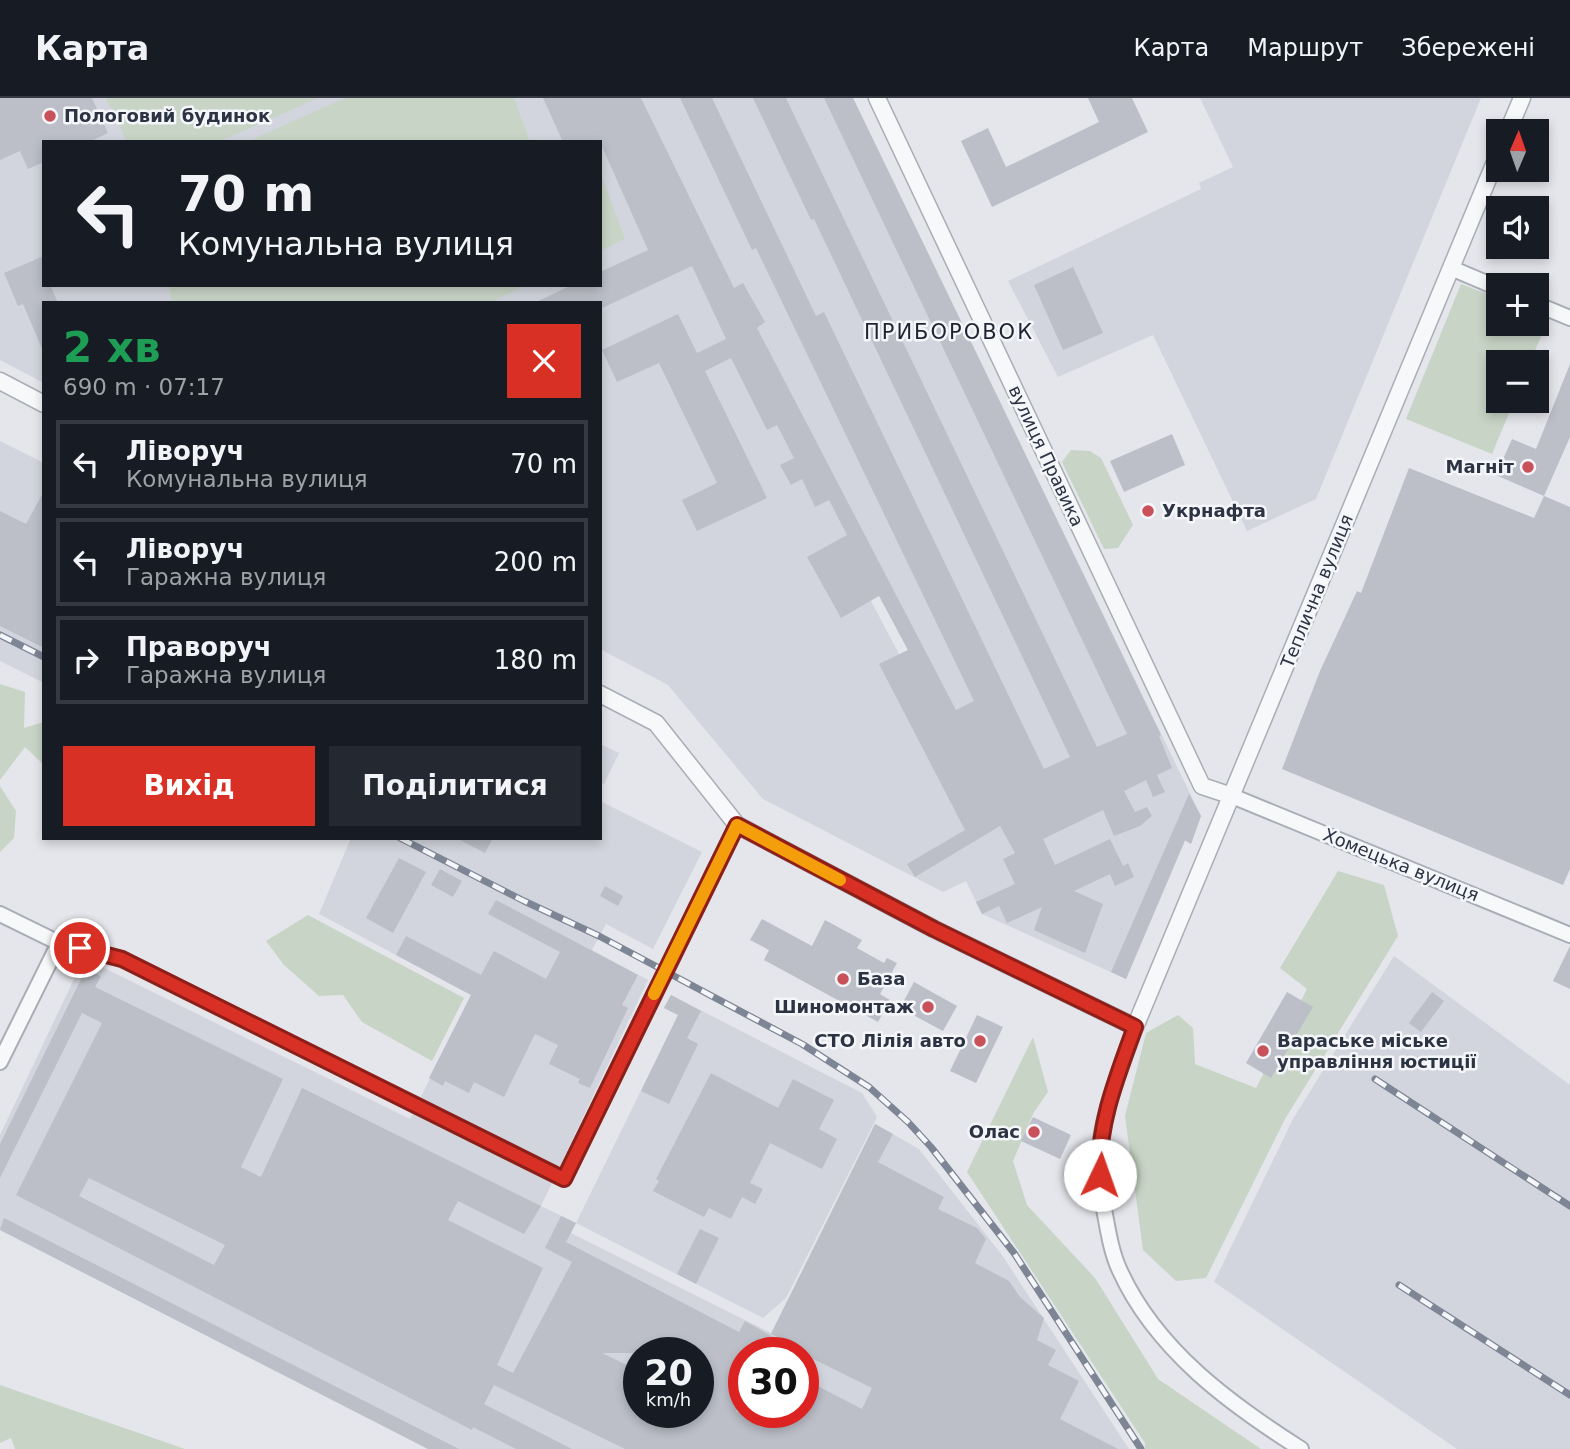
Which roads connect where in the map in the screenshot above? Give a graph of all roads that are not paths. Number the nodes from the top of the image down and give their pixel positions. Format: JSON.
{"nodes":[{"id":1,"x":877,"y":98,"type":"edge"},
{"id":2,"x":1522,"y":98,"type":"edge"},
{"id":3,"x":1513,"y":119,"type":"edge"},
{"id":4,"x":1487,"y":182,"type":"edge"},
{"id":5,"x":1451,"y":268,"type":"junction"},
{"id":6,"x":1486,"y":283,"type":"edge"},
{"id":7,"x":1549,"y":309,"type":"edge"},
{"id":8,"x":1570,"y":318,"type":"edge"},
{"id":9,"x":0,"y":381,"type":"edge"},
{"id":10,"x":42,"y":403,"type":"edge"},
{"id":11,"x":602,"y":695,"type":"edge"},
{"id":12,"x":1232,"y":796,"type":"junction"},
{"id":13,"x":737,"y":825,"type":"junction"},
{"id":14,"x":0,"y":914,"type":"edge"},
{"id":15,"x":1570,"y":935,"type":"edge"},
{"id":16,"x":59,"y":943,"type":"junction"},
{"id":17,"x":1135,"y":1027,"type":"junction"},
{"id":18,"x":0,"y":1062,"type":"edge"},
{"id":19,"x":1301,"y":1449,"type":"edge"}],
"edges":[{"from":1,"to":12,"type":"street","name":"вулиця Правика"},
{"from":2,"to":3,"type":"street"},
{"from":4,"to":5,"type":"street","name":"Теплична вулиця"},
{"from":5,"to":6,"type":"street"},
{"from":5,"to":12,"type":"street","name":"Теплична вулиця"},
{"from":7,"to":8,"type":"street"},
{"from":9,"to":10,"type":"street"},
{"from":11,"to":13,"type":"street"},
{"from":12,"to":15,"type":"street","name":"Хомецька вулиця"},
{"from":12,"to":17,"type":"street","name":"Теплична вулиця"},
{"from":13,"to":16,"type":"street"},
{"from":13,"to":17,"type":"street"},
{"from":14,"to":16,"type":"street"},
{"from":16,"to":18,"type":"street"},
{"from":17,"to":19,"type":"street"}]}
